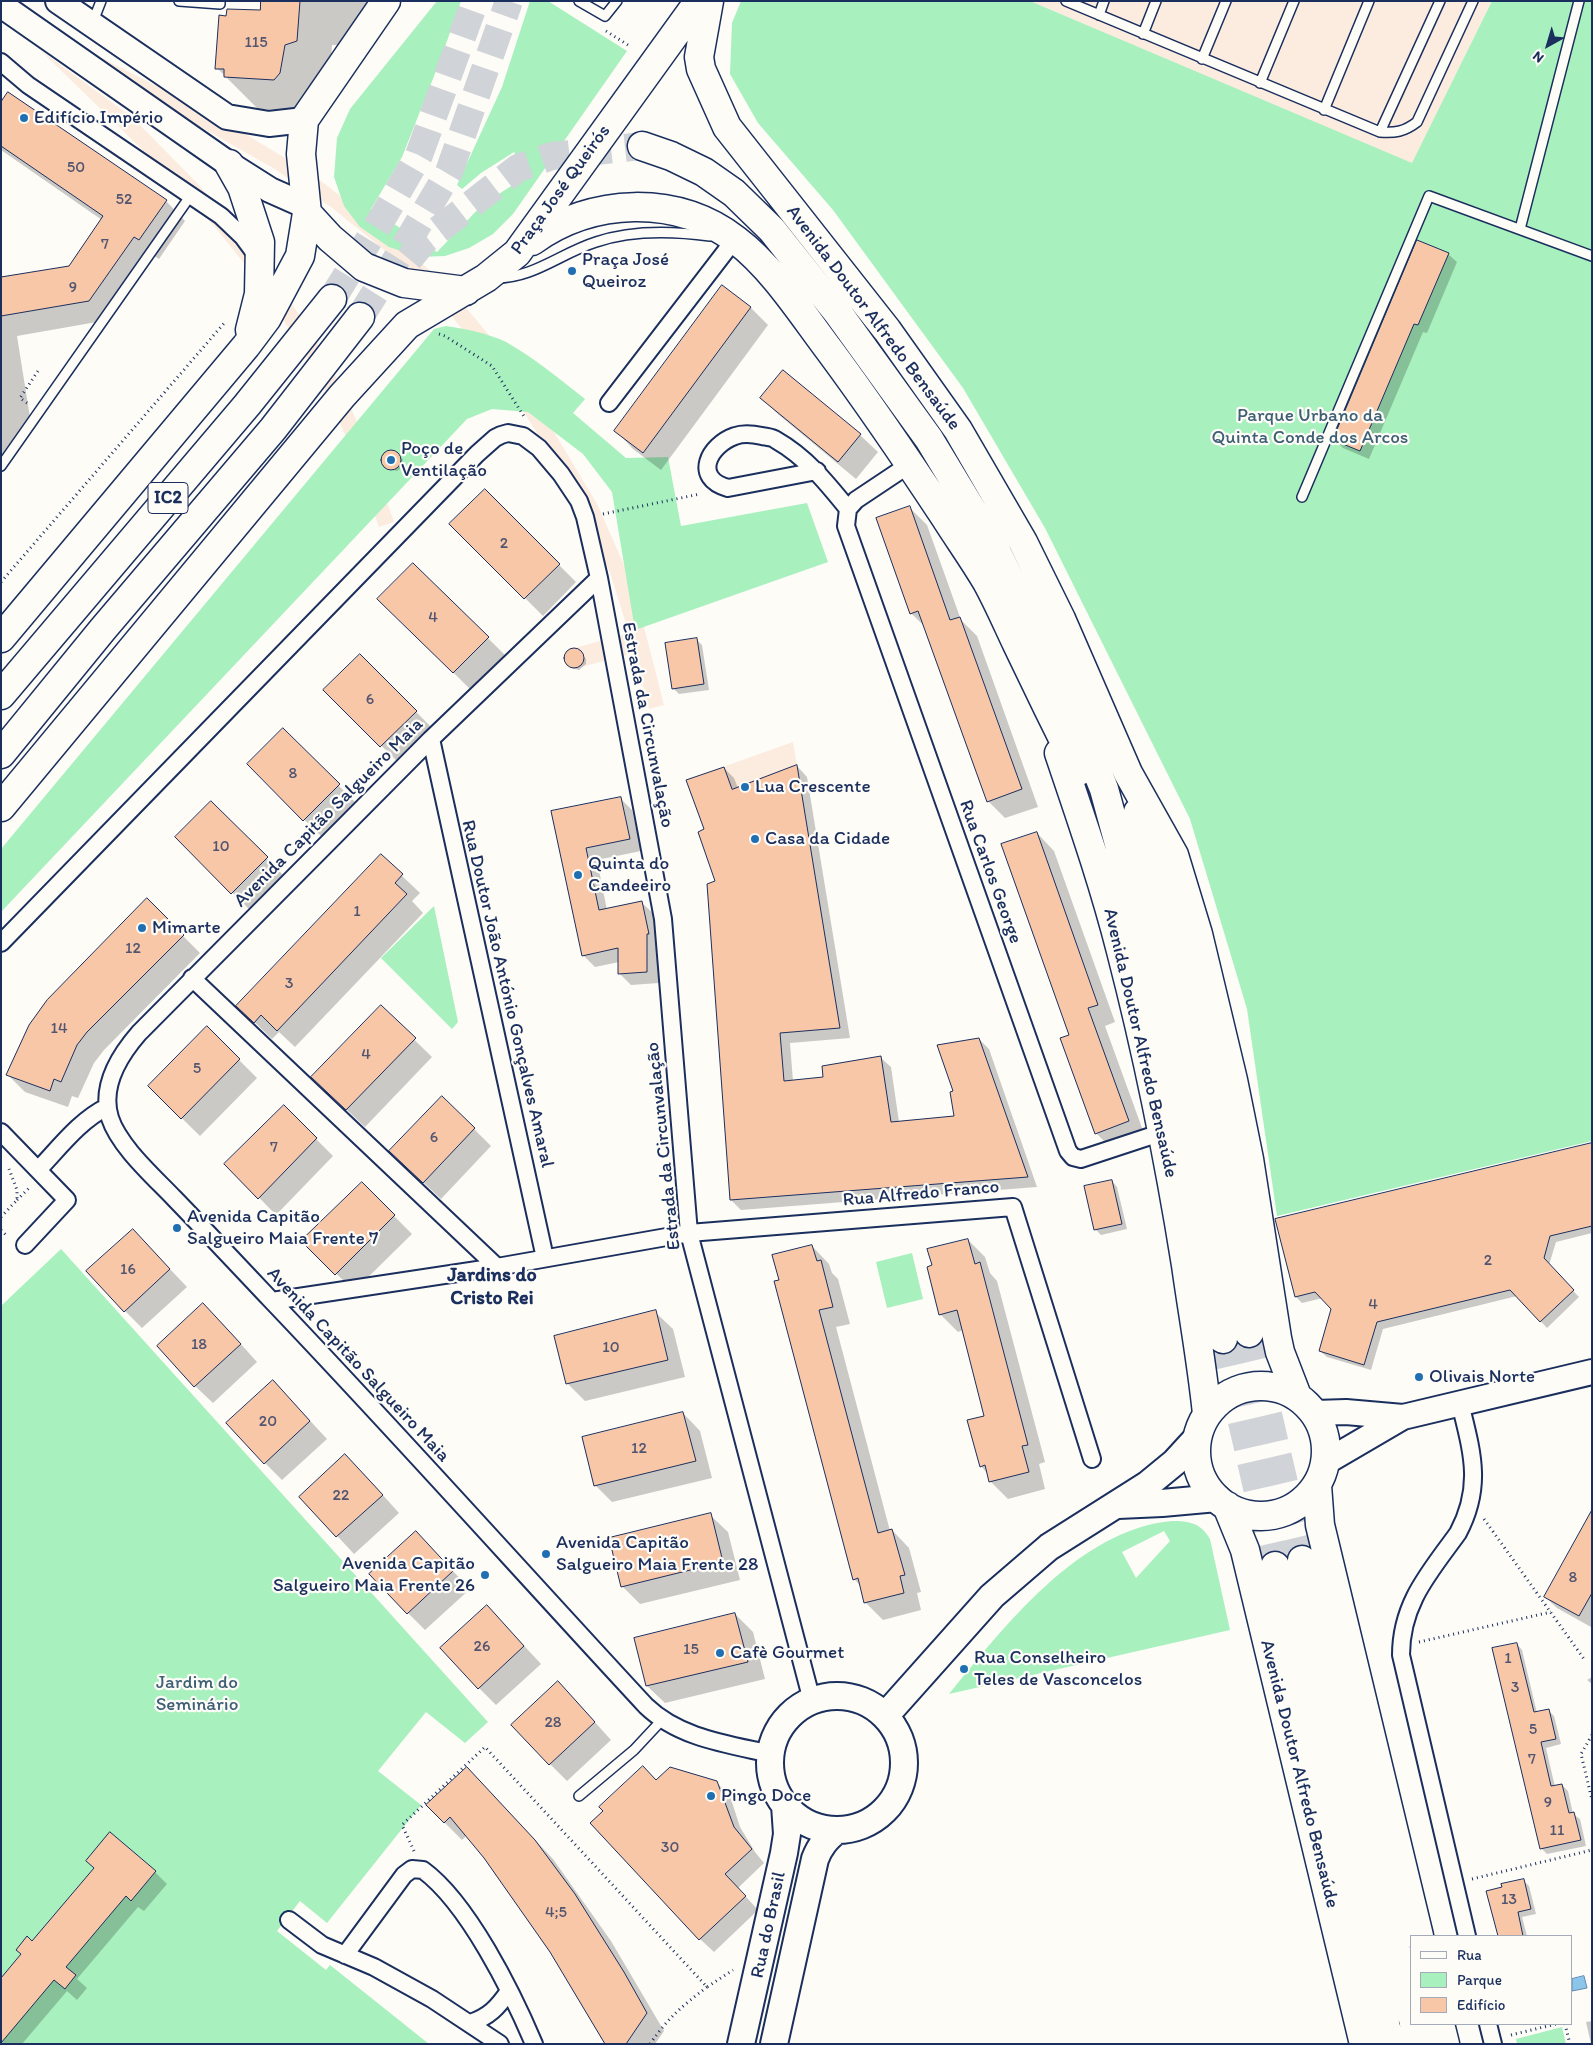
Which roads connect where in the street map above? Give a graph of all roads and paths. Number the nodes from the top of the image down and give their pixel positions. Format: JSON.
{"nodes":[{"id":1,"x":58,"y":1,"type":"edge"},
{"id":2,"x":101,"y":1,"type":"edge"},
{"id":3,"x":179,"y":1,"type":"edge"},
{"id":4,"x":220,"y":1,"type":"edge"},
{"id":5,"x":386,"y":1,"type":"edge"},
{"id":6,"x":579,"y":1,"type":"edge"},
{"id":7,"x":617,"y":1,"type":"edge"},
{"id":8,"x":699,"y":1,"type":"edge"},
{"id":9,"x":709,"y":1,"type":"edge"},
{"id":10,"x":1066,"y":1,"type":"edge"},
{"id":11,"x":1104,"y":1,"type":"edge"},
{"id":12,"x":1156,"y":1,"type":"edge"},
{"id":13,"x":1226,"y":1,"type":"edge"},
{"id":14,"x":1294,"y":1,"type":"edge"},
{"id":15,"x":1369,"y":1,"type":"edge"},
{"id":16,"x":1440,"y":1,"type":"edge"},
{"id":17,"x":1473,"y":1,"type":"edge"},
{"id":18,"x":1579,"y":1,"type":"edge"},
{"id":19,"x":1,"y":5,"type":"edge"},
{"id":20,"x":1098,"y":15,"type":"junction"},
{"id":21,"x":92,"y":24,"type":"junction"},
{"id":22,"x":1144,"y":34,"type":"junction"},
{"id":23,"x":1202,"y":59,"type":"junction"},
{"id":24,"x":1,"y":62,"type":"edge"},
{"id":25,"x":1260,"y":83,"type":"junction"},
{"id":26,"x":1324,"y":110,"type":"junction"},
{"id":27,"x":304,"y":120,"type":"junction"},
{"id":28,"x":1380,"y":132,"type":"junction"},
{"id":29,"x":642,"y":146,"type":"tunnel mouth"},
{"id":30,"x":229,"y":164,"type":"junction"},
{"id":31,"x":191,"y":195,"type":"junction"},
{"id":32,"x":306,"y":210,"type":"junction"},
{"id":33,"x":1520,"y":229,"type":"junction"},
{"id":34,"x":735,"y":239,"type":"junction"},
{"id":35,"x":517,"y":254,"type":"junction"},
{"id":36,"x":1592,"y":256,"type":"edge"},
{"id":37,"x":260,"y":259,"type":"junction"},
{"id":38,"x":476,"y":284,"type":"junction"},
{"id":39,"x":332,"y":299,"type":"tunnel mouth"},
{"id":40,"x":360,"y":317,"type":"tunnel mouth"},
{"id":41,"x":228,"y":318,"type":"dead end"},
{"id":42,"x":407,"y":325,"type":"junction"},
{"id":43,"x":246,"y":346,"type":"junction"},
{"id":44,"x":38,"y":371,"type":"dead end"},
{"id":45,"x":609,"y":402,"type":"dead end"},
{"id":46,"x":40,"y":412,"type":"junction"},
{"id":47,"x":539,"y":448,"type":"junction"},
{"id":48,"x":910,"y":464,"type":"junction"},
{"id":49,"x":1,"y":466,"type":"edge"},
{"id":50,"x":817,"y":471,"type":"junction"},
{"id":51,"x":728,"y":488,"type":"junction"},
{"id":52,"x":1302,"y":497,"type":"dead end"},
{"id":53,"x":848,"y":509,"type":"junction"},
{"id":54,"x":586,"y":518,"type":"junction"},
{"id":55,"x":599,"y":578,"type":"junction"},
{"id":56,"x":1,"y":582,"type":"edge"},
{"id":57,"x":1,"y":638,"type":"edge"},
{"id":58,"x":1034,"y":680,"type":"junction"},
{"id":59,"x":1,"y":696,"type":"edge"},
{"id":60,"x":430,"y":739,"type":"junction"},
{"id":61,"x":1,"y":754,"type":"edge"},
{"id":62,"x":1128,"y":773,"type":"junction"},
{"id":63,"x":1,"y":807,"type":"edge"},
{"id":64,"x":1123,"y":863,"type":"junction"},
{"id":65,"x":1,"y":943,"type":"edge"},
{"id":66,"x":192,"y":978,"type":"junction"},
{"id":67,"x":107,"y":1107,"type":"junction"},
{"id":68,"x":1163,"y":1132,"type":"junction"},
{"id":69,"x":6,"y":1137,"type":"edge"},
{"id":70,"x":38,"y":1170,"type":"junction"},
{"id":71,"x":1,"y":1217,"type":"edge"},
{"id":72,"x":689,"y":1233,"type":"junction"},
{"id":73,"x":25,"y":1245,"type":"dead end"},
{"id":74,"x":545,"y":1258,"type":"junction"},
{"id":75,"x":497,"y":1267,"type":"junction"},
{"id":76,"x":272,"y":1301,"type":"junction"},
{"id":77,"x":1249,"y":1333,"type":"tunnel mouth"},
{"id":78,"x":1223,"y":1339,"type":"tunnel mouth"},
{"id":79,"x":1592,"y":1372,"type":"edge"},
{"id":80,"x":1460,"y":1403,"type":"junction"},
{"id":81,"x":1306,"y":1404,"type":"junction"},
{"id":82,"x":1403,"y":1417,"type":"junction"},
{"id":83,"x":1202,"y":1426,"type":"junction"},
{"id":84,"x":1092,"y":1459,"type":"dead end"},
{"id":85,"x":1321,"y":1474,"type":"junction"},
{"id":86,"x":1222,"y":1502,"type":"junction"},
{"id":87,"x":1118,"y":1505,"type":"junction"},
{"id":88,"x":1485,"y":1520,"type":"dead end"},
{"id":89,"x":1302,"y":1560,"type":"tunnel mouth"},
{"id":90,"x":1276,"y":1566,"type":"tunnel mouth"},
{"id":91,"x":1551,"y":1612,"type":"junction"},
{"id":92,"x":1417,"y":1643,"type":"dead end"},
{"id":93,"x":1584,"y":1659,"type":"dead end"},
{"id":94,"x":812,"y":1701,"type":"junction"},
{"id":95,"x":885,"y":1716,"type":"junction"},
{"id":96,"x":662,"y":1720,"type":"junction"},
{"id":97,"x":1592,"y":1735,"type":"edge"},
{"id":98,"x":770,"y":1754,"type":"junction"},
{"id":99,"x":579,"y":1796,"type":"dead end"},
{"id":100,"x":1592,"y":1800,"type":"edge"},
{"id":101,"x":785,"y":1805,"type":"junction"},
{"id":102,"x":837,"y":1830,"type":"junction"},
{"id":103,"x":1592,"y":1850,"type":"edge"},
{"id":104,"x":422,"y":1870,"type":"junction"},
{"id":105,"x":1470,"y":1879,"type":"dead end"},
{"id":106,"x":289,"y":1920,"type":"dead end"},
{"id":107,"x":1419,"y":1935,"type":"edge"},
{"id":108,"x":1467,"y":1935,"type":"edge"},
{"id":109,"x":345,"y":1955,"type":"junction"},
{"id":110,"x":761,"y":1964,"type":"junction"},
{"id":111,"x":707,"y":1987,"type":"junction"},
{"id":112,"x":509,"y":1991,"type":"junction"},
{"id":113,"x":1410,"y":2008,"type":"edge"},
{"id":114,"x":470,"y":2023,"type":"junction"},
{"id":115,"x":1414,"y":2025,"type":"edge"},
{"id":116,"x":1440,"y":2025,"type":"edge"},
{"id":117,"x":1489,"y":2025,"type":"edge"},
{"id":118,"x":1552,"y":2025,"type":"edge"},
{"id":119,"x":1565,"y":2025,"type":"edge"},
{"id":120,"x":1500,"y":2040,"type":"edge"},
{"id":121,"x":500,"y":2044,"type":"edge"},
{"id":122,"x":534,"y":2044,"type":"edge"},
{"id":123,"x":650,"y":2044,"type":"edge"},
{"id":124,"x":741,"y":2044,"type":"edge"},
{"id":125,"x":774,"y":2044,"type":"edge"},
{"id":126,"x":1364,"y":2044,"type":"edge"},
{"id":127,"x":1390,"y":2044,"type":"edge"},
{"id":128,"x":1418,"y":2044,"type":"edge"},
{"id":129,"x":1445,"y":2044,"type":"edge"},
{"id":130,"x":1570,"y":2044,"type":"edge"}],
"edges":[{"from":1,"to":21,"type":"main road"},
{"from":2,"to":21,"type":"lane"},
{"from":3,"to":4,"type":"lane"},
{"from":5,"to":27,"type":"highway"},
{"from":6,"to":7,"type":"lane"},
{"from":8,"to":35,"type":"highway","name":"Praça José Queirós"},
{"from":9,"to":62,"type":"highway","name":"Avenida Doutor Alfredo Bensaúde"},
{"from":10,"to":20,"type":"lane"},
{"from":11,"to":20,"type":"lane"},
{"from":12,"to":22,"type":"lane"},
{"from":13,"to":23,"type":"lane"},
{"from":14,"to":25,"type":"lane"},
{"from":15,"to":26,"type":"lane"},
{"from":16,"to":28,"type":"lane"},
{"from":17,"to":28,"type":"lane"},
{"from":18,"to":33,"type":"lane"},
{"from":19,"to":30,"type":"main road"},
{"from":20,"to":22,"type":"lane"},
{"from":21,"to":27,"type":"main road"},
{"from":22,"to":23,"type":"lane"},
{"from":23,"to":25,"type":"lane"},
{"from":24,"to":31,"type":"street"},
{"from":25,"to":26,"type":"lane"},
{"from":26,"to":28,"type":"lane"},
{"from":27,"to":32,"type":"highway"},
{"from":29,"to":64,"type":"highway","name":"Avenida Doutor Alfredo Bensaúde"},
{"from":30,"to":32,"type":"main road"},
{"from":30,"to":37,"type":"highway"},
{"from":31,"to":37,"type":"street"},
{"from":31,"to":46,"type":"lane"},
{"from":32,"to":38,"type":"highway"},
{"from":32,"to":43,"type":"highway"},
{"from":33,"to":36,"type":"lane"},
{"from":33,"to":52,"type":"lane"},
{"from":34,"to":35,"type":"highway","name":"Avenida Doutor Alfredo Bensaúde"},
{"from":34,"to":38,"type":"lane"},
{"from":34,"to":45,"type":"street"},
{"from":34,"to":48,"type":"highway","name":"Avenida Doutor Alfredo Bensaúde"},
{"from":35,"to":38,"type":"highway","name":"Praça José Queirós"},
{"from":37,"to":43,"type":"highway"},
{"from":38,"to":42,"type":"highway","name":"Praça José Queirós"},
{"from":39,"to":59,"type":"highway","number":"IC2"},
{"from":40,"to":61,"type":"highway","number":"IC2"},
{"from":41,"to":56,"type":"path"},
{"from":42,"to":47,"type":"path"},
{"from":42,"to":63,"type":"highway","name":"Praça José Queirós"},
{"from":43,"to":57,"type":"highway"},
{"from":44,"to":46,"type":"path"},
{"from":46,"to":49,"type":"lane"},
{"from":47,"to":54,"type":"street","name":"Estrada da Circunvalação"},
{"from":47,"to":65,"type":"street","name":"Estrada da Circunvalação"},
{"from":48,"to":53,"type":"street"},
{"from":48,"to":58,"type":"highway","name":"Avenida Doutor Alfredo Bensaúde"},
{"from":50,"to":51,"type":"street"},
{"from":50,"to":51,"type":"street"},
{"from":50,"to":53,"type":"street"},
{"from":51,"to":54,"type":"path"},
{"from":53,"to":68,"type":"street","name":"Rua Carlos George"},
{"from":54,"to":55,"type":"street","name":"Estrada da Circunvalação"},
{"from":55,"to":60,"type":"street","name":"Avenida Capitão Salgueiro Maia"},
{"from":55,"to":72,"type":"street","name":"Estrada da Circunvalação"},
{"from":58,"to":64,"type":"highway","name":"Avenida Doutor Alfredo Bensaúde"},
{"from":58,"to":68,"type":"highway","name":"Avenida Doutor Alfredo Bensaúde"},
{"from":60,"to":66,"type":"street","name":"Avenida Capitão Salgueiro Maia"},
{"from":60,"to":74,"type":"street","name":"Rua Doutor João António Gonçalves Amaral"},
{"from":62,"to":77,"type":"highway","name":"Avenida Doutor Alfredo Bensaúde"},
{"from":62,"to":81,"type":"highway","name":"Avenida Doutor Alfredo Bensaúde"},
{"from":64,"to":78,"type":"highway","name":"Avenida Doutor Alfredo Bensaúde"},
{"from":66,"to":67,"type":"street","name":"Avenida Capitão Salgueiro Maia"},
{"from":66,"to":75,"type":"street"},
{"from":67,"to":70,"type":"street"},
{"from":67,"to":76,"type":"street","name":"Avenida Capitão Salgueiro Maia"},
{"from":68,"to":83,"type":"highway","name":"Avenida Doutor Alfredo Bensaúde"},
{"from":69,"to":70,"type":"street"},
{"from":69,"to":71,"type":"path"},
{"from":70,"to":73,"type":"street"},
{"from":72,"to":74,"type":"street"},
{"from":72,"to":84,"type":"street","name":"Rua Alfredo Franco"},
{"from":72,"to":94,"type":"street","name":"Estrada da Circunvalação"},
{"from":74,"to":75,"type":"street"},
{"from":75,"to":76,"type":"street"},
{"from":76,"to":96,"type":"street","name":"Avenida Capitão Salgueiro Maia"},
{"from":79,"to":80,"type":"main road"},
{"from":80,"to":82,"type":"main road"},
{"from":80,"to":108,"type":"street"},
{"from":81,"to":82,"type":"main road"},
{"from":81,"to":83,"type":"highway"},
{"from":81,"to":85,"type":"highway"},
{"from":82,"to":85,"type":"main road"},
{"from":83,"to":86,"type":"highway"},
{"from":83,"to":87,"type":"main road"},
{"from":85,"to":86,"type":"highway"},
{"from":85,"to":107,"type":"highway"},
{"from":86,"to":87,"type":"main road"},
{"from":86,"to":126,"type":"highway","name":"Avenida Doutor Alfredo Bensaúde"},
{"from":87,"to":95,"type":"main road"},
{"from":88,"to":91,"type":"path"},
{"from":89,"to":113,"type":"highway"},
{"from":90,"to":127,"type":"highway","name":"Avenida Doutor Alfredo Bensaúde"},
{"from":91,"to":92,"type":"path"},
{"from":91,"to":93,"type":"path"},
{"from":94,"to":95,"type":"main road"},
{"from":94,"to":98,"type":"main road"},
{"from":95,"to":102,"type":"main road"},
{"from":96,"to":98,"type":"street","name":"Avenida Capitão Salgueiro Maia"},
{"from":96,"to":99,"type":"lane"},
{"from":97,"to":100,"type":"path"},
{"from":98,"to":101,"type":"main road"},
{"from":101,"to":102,"type":"main road"},
{"from":101,"to":110,"type":"main road","name":"Rua do Brasil"},
{"from":102,"to":125,"type":"main road","name":"Rua do Brasil"},
{"from":103,"to":105,"type":"path"},
{"from":104,"to":109,"type":"street"},
{"from":104,"to":111,"type":"path"},
{"from":104,"to":112,"type":"street"},
{"from":106,"to":109,"type":"street"},
{"from":109,"to":114,"type":"street"},
{"from":110,"to":111,"type":"path"},
{"from":110,"to":124,"type":"main road","name":"Rua do Brasil"},
{"from":111,"to":123,"type":"path"},
{"from":112,"to":114,"type":"street"},
{"from":112,"to":122,"type":"street"},
{"from":114,"to":121,"type":"street"},
{"from":115,"to":128,"type":"highway"},
{"from":116,"to":129,"type":"highway"},
{"from":117,"to":120,"type":"street"},
{"from":118,"to":120,"type":"path"},
{"from":119,"to":130,"type":"path"}]}
